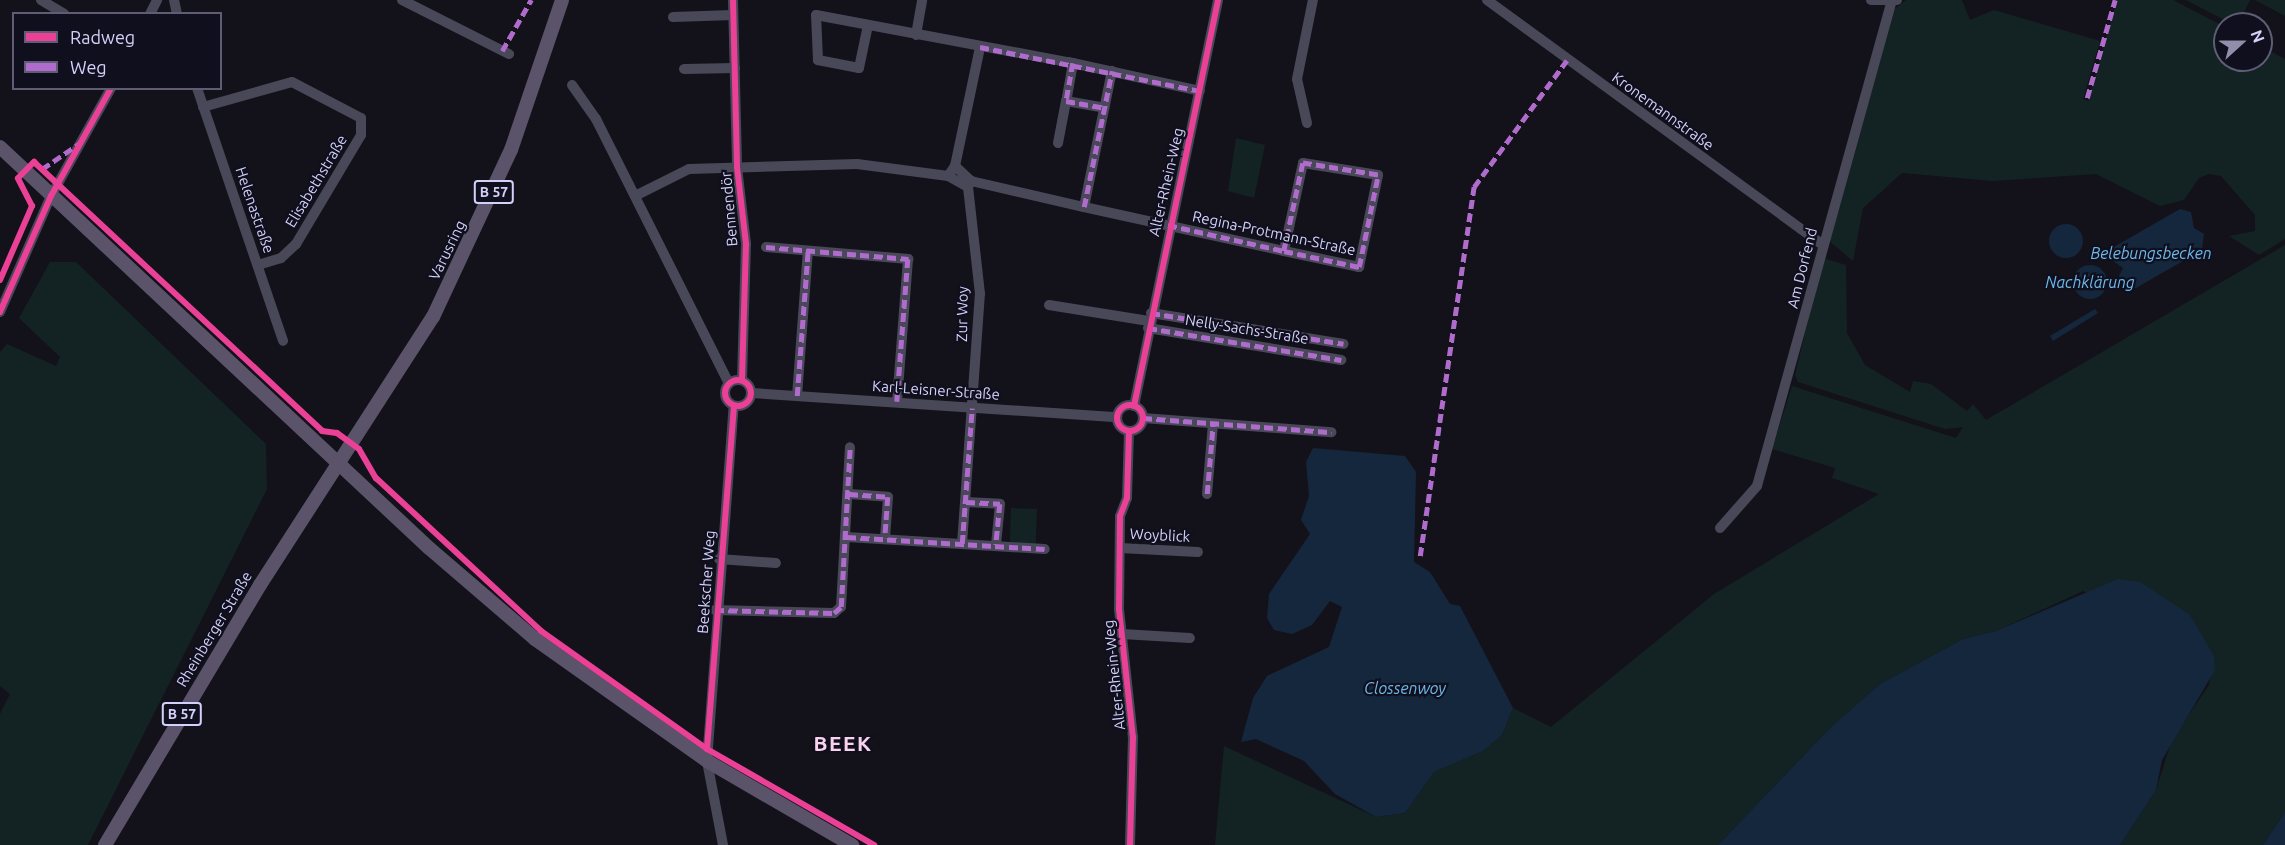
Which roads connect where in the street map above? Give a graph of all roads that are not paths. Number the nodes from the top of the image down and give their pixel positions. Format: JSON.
{"nodes":[{"id":1,"x":41,"y":0,"type":"edge"},
{"id":2,"x":402,"y":0,"type":"edge"},
{"id":3,"x":431,"y":0,"type":"edge"},
{"id":4,"x":562,"y":0,"type":"edge"},
{"id":5,"x":733,"y":0,"type":"edge"},
{"id":6,"x":922,"y":0,"type":"edge"},
{"id":7,"x":1218,"y":0,"type":"edge"},
{"id":8,"x":1313,"y":0,"type":"edge"},
{"id":9,"x":1487,"y":0,"type":"edge"},
{"id":10,"x":1871,"y":0,"type":"edge"},
{"id":11,"x":1894,"y":1,"type":"edge"},
{"id":12,"x":61,"y":12,"type":"edge"},
{"id":13,"x":426,"y":12,"type":"junction"},
{"id":14,"x":733,"y":15,"type":"junction"},
{"id":15,"x":673,"y":16,"type":"dead end"},
{"id":16,"x":868,"y":25,"type":"junction"},
{"id":17,"x":916,"y":35,"type":"junction"},
{"id":18,"x":980,"y":47,"type":"junction"},
{"id":19,"x":509,"y":54,"type":"dead end"},
{"id":20,"x":1073,"y":63,"type":"junction"},
{"id":21,"x":735,"y":68,"type":"junction"},
{"id":22,"x":684,"y":69,"type":"dead end"},
{"id":23,"x":1112,"y":71,"type":"junction"},
{"id":24,"x":572,"y":85,"type":"dead end"},
{"id":25,"x":110,"y":90,"type":"edge"},
{"id":26,"x":198,"y":90,"type":"edge"},
{"id":27,"x":1200,"y":91,"type":"junction"},
{"id":28,"x":1066,"y":101,"type":"junction"},
{"id":29,"x":203,"y":107,"type":"junction"},
{"id":30,"x":1104,"y":108,"type":"junction"},
{"id":31,"x":1306,"y":123,"type":"dead end"},
{"id":32,"x":1058,"y":143,"type":"dead end"},
{"id":33,"x":0,"y":147,"type":"edge"},
{"id":34,"x":955,"y":166,"type":"junction"},
{"id":35,"x":737,"y":167,"type":"junction"},
{"id":36,"x":948,"y":176,"type":"junction"},
{"id":37,"x":970,"y":184,"type":"junction"},
{"id":38,"x":51,"y":196,"type":"junction"},
{"id":39,"x":635,"y":196,"type":"junction"},
{"id":40,"x":1084,"y":207,"type":"junction"},
{"id":41,"x":1168,"y":225,"type":"junction"},
{"id":42,"x":1823,"y":245,"type":"junction"},
{"id":43,"x":766,"y":247,"type":"dead end"},
{"id":44,"x":1284,"y":250,"type":"junction"},
{"id":45,"x":808,"y":251,"type":"junction"},
{"id":46,"x":258,"y":265,"type":"junction"},
{"id":47,"x":1049,"y":305,"type":"dead end"},
{"id":48,"x":0,"y":312,"type":"edge"},
{"id":49,"x":1149,"y":320,"type":"junction"},
{"id":50,"x":283,"y":341,"type":"dead end"},
{"id":51,"x":1344,"y":344,"type":"dead end"},
{"id":52,"x":1341,"y":360,"type":"dead end"},
{"id":53,"x":742,"y":380,"type":"junction"},
{"id":54,"x":729,"y":383,"type":"junction"},
{"id":55,"x":752,"y":393,"type":"junction"},
{"id":56,"x":797,"y":396,"type":"junction"},
{"id":57,"x":897,"y":402,"type":"junction"},
{"id":58,"x":734,"y":406,"type":"junction"},
{"id":59,"x":1134,"y":406,"type":"junction"},
{"id":60,"x":972,"y":408,"type":"junction"},
{"id":61,"x":1118,"y":417,"type":"junction"},
{"id":62,"x":1143,"y":418,"type":"junction"},
{"id":63,"x":1213,"y":423,"type":"junction"},
{"id":64,"x":1129,"y":431,"type":"junction"},
{"id":65,"x":1331,"y":432,"type":"dead end"},
{"id":66,"x":850,"y":447,"type":"dead end"},
{"id":67,"x":337,"y":463,"type":"junction"},
{"id":68,"x":849,"y":494,"type":"junction"},
{"id":69,"x":1207,"y":494,"type":"dead end"},
{"id":70,"x":966,"y":501,"type":"junction"},
{"id":71,"x":1719,"y":528,"type":"dead end"},
{"id":72,"x":847,"y":537,"type":"junction"},
{"id":73,"x":885,"y":538,"type":"junction"},
{"id":74,"x":962,"y":544,"type":"junction"},
{"id":75,"x":996,"y":545,"type":"junction"},
{"id":76,"x":1120,"y":548,"type":"junction"},
{"id":77,"x":1045,"y":549,"type":"dead end"},
{"id":78,"x":1198,"y":552,"type":"dead end"},
{"id":79,"x":719,"y":559,"type":"junction"},
{"id":80,"x":776,"y":563,"type":"dead end"},
{"id":81,"x":715,"y":610,"type":"junction"},
{"id":82,"x":1122,"y":634,"type":"junction"},
{"id":83,"x":1190,"y":638,"type":"dead end"},
{"id":84,"x":707,"y":761,"type":"junction"},
{"id":85,"x":105,"y":845,"type":"edge"},
{"id":86,"x":723,"y":845,"type":"edge"},
{"id":87,"x":852,"y":845,"type":"edge"},
{"id":88,"x":1130,"y":845,"type":"edge"}],
"edges":[{"from":1,"to":12,"type":"street"},
{"from":2,"to":13,"type":"street"},
{"from":3,"to":13,"type":"street"},
{"from":4,"to":67,"type":"main road","name":"Varusring","number":"B 57"},
{"from":5,"to":14,"type":"street","name":"Bennendör"},
{"from":6,"to":17,"type":"street"},
{"from":7,"to":27,"type":"street","name":"Alter-Rhein-Weg"},
{"from":8,"to":31,"type":"street"},
{"from":9,"to":42,"type":"street","name":"Kronemannstraße"},
{"from":10,"to":11,"type":"street"},
{"from":11,"to":42,"type":"street","name":"Am Dorfend"},
{"from":13,"to":19,"type":"street"},
{"from":14,"to":15,"type":"street"},
{"from":14,"to":21,"type":"street","name":"Bennendör"},
{"from":16,"to":16,"type":"street"},
{"from":16,"to":17,"type":"street"},
{"from":17,"to":18,"type":"street"},
{"from":18,"to":20,"type":"street"},
{"from":18,"to":34,"type":"street"},
{"from":20,"to":23,"type":"street"},
{"from":20,"to":28,"type":"street"},
{"from":21,"to":22,"type":"street"},
{"from":21,"to":35,"type":"street","name":"Bennendör"},
{"from":23,"to":27,"type":"street"},
{"from":23,"to":30,"type":"street"},
{"from":24,"to":39,"type":"street"},
{"from":25,"to":38,"type":"street"},
{"from":26,"to":29,"type":"street","name":"Helenastraße"},
{"from":27,"to":41,"type":"street","name":"Alter-Rhein-Weg"},
{"from":28,"to":30,"type":"street"},
{"from":28,"to":32,"type":"street"},
{"from":29,"to":46,"type":"street","name":"Helenastraße"},
{"from":29,"to":46,"type":"street","name":"Elisabethstraße"},
{"from":30,"to":40,"type":"street"},
{"from":33,"to":38,"type":"main road"},
{"from":34,"to":36,"type":"street"},
{"from":34,"to":37,"type":"street"},
{"from":35,"to":36,"type":"street","name":"Regina-Protmann-Straße"},
{"from":35,"to":39,"type":"street","name":"Regina-Protmann-Straße"},
{"from":35,"to":53,"type":"street","name":"Bennendör"},
{"from":36,"to":37,"type":"street","name":"Regina-Protmann-Straße"},
{"from":37,"to":40,"type":"street","name":"Regina-Protmann-Straße"},
{"from":37,"to":60,"type":"street","name":"Zur Woy"},
{"from":38,"to":48,"type":"street"},
{"from":38,"to":67,"type":"main road"},
{"from":39,"to":54,"type":"street"},
{"from":40,"to":41,"type":"street","name":"Regina-Protmann-Straße"},
{"from":41,"to":44,"type":"street","name":"Regina-Protmann-Straße"},
{"from":41,"to":49,"type":"street","name":"Alter-Rhein-Weg"},
{"from":42,"to":71,"type":"street","name":"Am Dorfend"},
{"from":43,"to":45,"type":"street"},
{"from":44,"to":44,"type":"street","name":"Regina-Protmann-Straße"},
{"from":45,"to":56,"type":"street"},
{"from":45,"to":57,"type":"street"},
{"from":46,"to":50,"type":"street","name":"Helenastraße"},
{"from":47,"to":49,"type":"street"},
{"from":49,"to":51,"type":"street","name":"Nelly-Sachs-Straße"},
{"from":49,"to":52,"type":"street","name":"Nelly-Sachs-Straße"},
{"from":49,"to":59,"type":"street","name":"Alter-Rhein-Weg"},
{"from":53,"to":54,"type":"street"},
{"from":53,"to":55,"type":"street"},
{"from":54,"to":58,"type":"street"},
{"from":55,"to":56,"type":"street","name":"Karl-Leisner-Straße"},
{"from":55,"to":58,"type":"street"},
{"from":56,"to":57,"type":"street","name":"Karl-Leisner-Straße"},
{"from":57,"to":60,"type":"street","name":"Karl-Leisner-Straße"},
{"from":58,"to":79,"type":"street","name":"Beekscher Weg"},
{"from":59,"to":61,"type":"street"},
{"from":59,"to":62,"type":"street"},
{"from":60,"to":61,"type":"street","name":"Karl-Leisner-Straße"},
{"from":60,"to":70,"type":"street","name":"Zur Woy"},
{"from":61,"to":64,"type":"street"},
{"from":62,"to":63,"type":"street"},
{"from":62,"to":64,"type":"street"},
{"from":63,"to":65,"type":"street"},
{"from":63,"to":69,"type":"street"},
{"from":64,"to":76,"type":"street","name":"Alter-Rhein-Weg"},
{"from":66,"to":68,"type":"street"},
{"from":67,"to":84,"type":"main road"},
{"from":67,"to":85,"type":"main road","name":"Rheinberger Straße","number":"B 57"},
{"from":68,"to":72,"type":"street"},
{"from":68,"to":73,"type":"street"},
{"from":70,"to":74,"type":"street","name":"Zur Woy"},
{"from":70,"to":75,"type":"street"},
{"from":72,"to":73,"type":"street"},
{"from":72,"to":81,"type":"street"},
{"from":73,"to":74,"type":"street"},
{"from":74,"to":75,"type":"street"},
{"from":75,"to":77,"type":"street"},
{"from":76,"to":78,"type":"street","name":"Woyblick"},
{"from":76,"to":82,"type":"street","name":"Alter-Rhein-Weg"},
{"from":79,"to":80,"type":"street"},
{"from":79,"to":81,"type":"street","name":"Beekscher Weg"},
{"from":81,"to":84,"type":"street","name":"Beekscher Weg"},
{"from":82,"to":83,"type":"street"},
{"from":82,"to":88,"type":"street","name":"Alter-Rhein-Weg"},
{"from":84,"to":86,"type":"street","name":"Beekscher Weg"},
{"from":84,"to":87,"type":"main road"}]}
